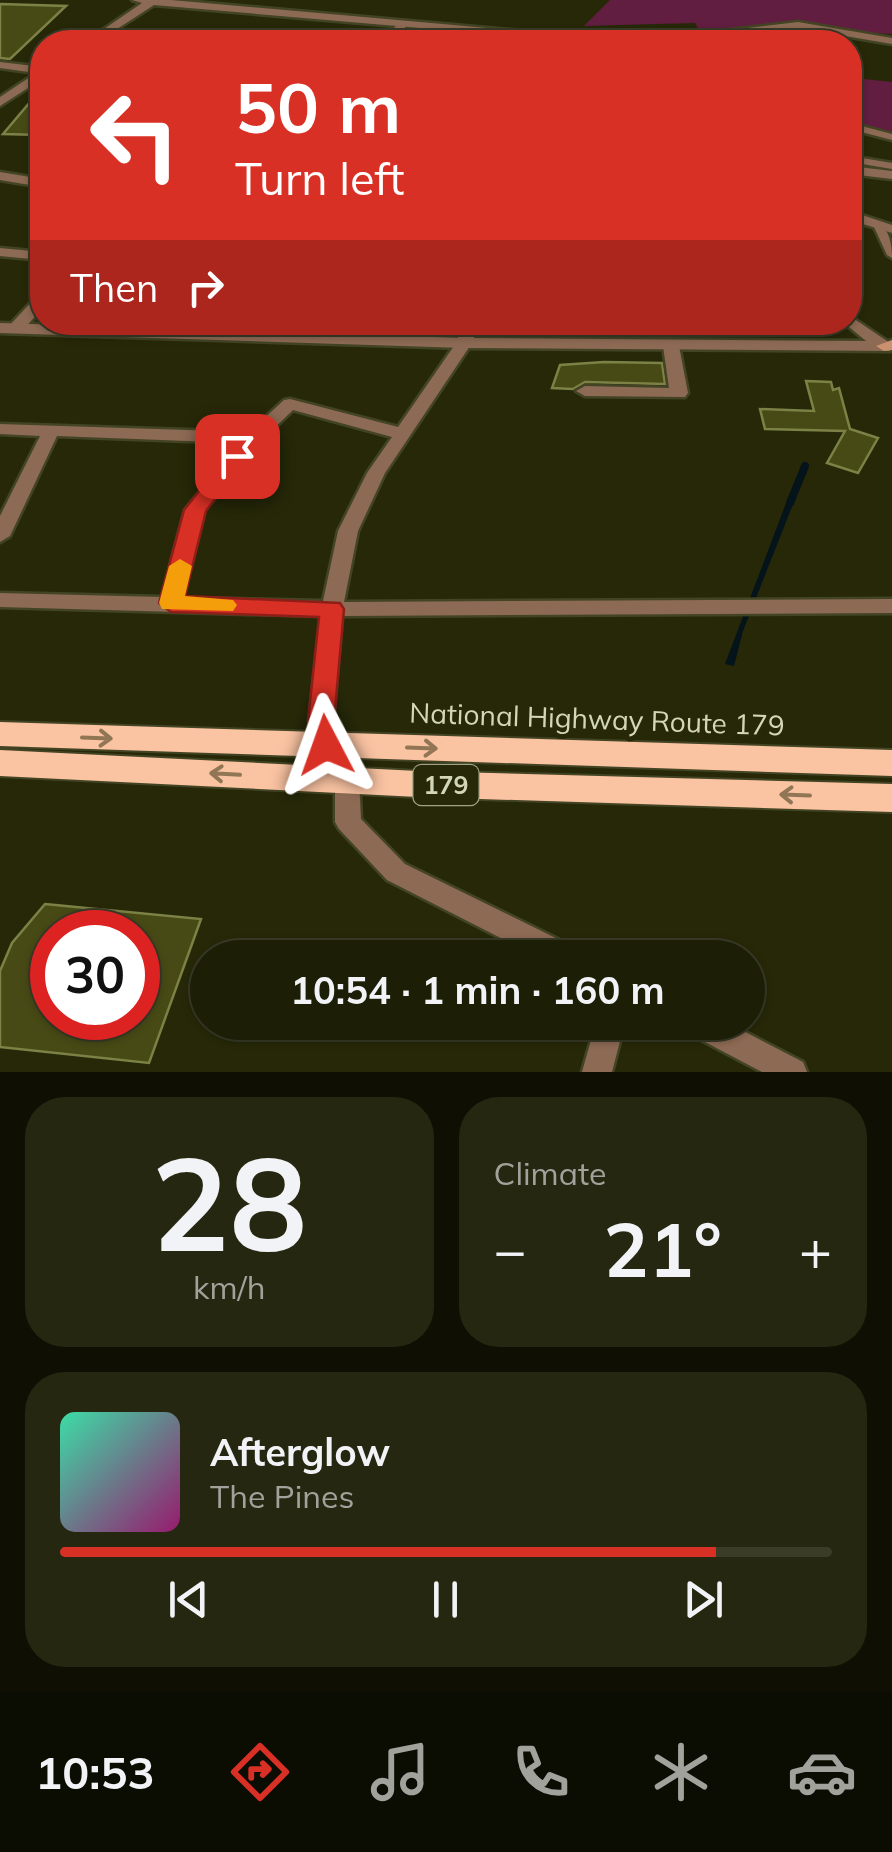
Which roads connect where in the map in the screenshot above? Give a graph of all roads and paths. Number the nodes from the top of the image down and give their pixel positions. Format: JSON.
{"nodes":[{"id":1,"x":138,"y":0,"type":"edge"},
{"id":2,"x":151,"y":2,"type":"junction"},
{"id":3,"x":404,"y":22,"type":"junction"},
{"id":4,"x":108,"y":30,"type":"edge"},
{"id":5,"x":397,"y":30,"type":"edge"},
{"id":6,"x":496,"y":30,"type":"edge"},
{"id":7,"x":757,"y":30,"type":"edge"},
{"id":8,"x":822,"y":30,"type":"edge"},
{"id":9,"x":862,"y":37,"type":"edge"},
{"id":10,"x":892,"y":42,"type":"edge"},
{"id":11,"x":0,"y":65,"type":"edge"},
{"id":12,"x":30,"y":70,"type":"edge"},
{"id":13,"x":30,"y":81,"type":"edge"},
{"id":14,"x":0,"y":102,"type":"edge"},
{"id":15,"x":862,"y":129,"type":"edge"},
{"id":16,"x":892,"y":136,"type":"edge"},
{"id":17,"x":862,"y":160,"type":"edge"},
{"id":18,"x":892,"y":166,"type":"edge"},
{"id":19,"x":862,"y":171,"type":"edge"},
{"id":20,"x":892,"y":175,"type":"edge"},
{"id":21,"x":0,"y":176,"type":"edge"},
{"id":22,"x":30,"y":181,"type":"edge"},
{"id":23,"x":885,"y":228,"type":"edge"},
{"id":24,"x":0,"y":252,"type":"edge"},
{"id":25,"x":30,"y":255,"type":"edge"},
{"id":26,"x":892,"y":255,"type":"edge"},
{"id":27,"x":30,"y":310,"type":"edge"},
{"id":28,"x":7,"y":329,"type":"edge"},
{"id":29,"x":862,"y":329,"type":"edge"},
{"id":30,"x":218,"y":335,"type":"edge"},
{"id":31,"x":467,"y":335,"type":"edge"},
{"id":32,"x":464,"y":342,"type":"junction"},
{"id":33,"x":671,"y":346,"type":"junction"},
{"id":34,"x":889,"y":348,"type":"edge"},
{"id":35,"x":585,"y":391,"type":"dead end"},
{"id":36,"x":0,"y":429,"type":"edge"},
{"id":37,"x":50,"y":433,"type":"junction"},
{"id":38,"x":403,"y":434,"type":"junction"},
{"id":39,"x":254,"y":438,"type":"junction"},
{"id":40,"x":0,"y":536,"type":"edge"},
{"id":41,"x":0,"y":600,"type":"edge"},
{"id":42,"x":171,"y":603,"type":"junction"},
{"id":43,"x":892,"y":606,"type":"edge"},
{"id":44,"x":332,"y":609,"type":"junction"},
{"id":45,"x":0,"y":734,"type":"edge"},
{"id":46,"x":326,"y":745,"type":"junction"},
{"id":47,"x":0,"y":763,"type":"edge"},
{"id":48,"x":892,"y":763,"type":"edge"},
{"id":49,"x":347,"y":779,"type":"junction"},
{"id":50,"x":892,"y":798,"type":"edge"},
{"id":51,"x":532,"y":940,"type":"edge"},
{"id":52,"x":606,"y":1040,"type":"edge"},
{"id":53,"x":731,"y":1040,"type":"edge"},
{"id":54,"x":596,"y":1072,"type":"edge"},
{"id":55,"x":792,"y":1072,"type":"edge"}],
"edges":[{"from":1,"to":2,"type":"street"},
{"from":2,"to":3,"type":"street"},
{"from":2,"to":4,"type":"street"},
{"from":3,"to":5,"type":"street"},
{"from":3,"to":6,"type":"street"},
{"from":7,"to":8,"type":"street"},
{"from":9,"to":10,"type":"street"},
{"from":11,"to":12,"type":"street"},
{"from":13,"to":14,"type":"street"},
{"from":15,"to":16,"type":"lane"},
{"from":17,"to":18,"type":"lane"},
{"from":19,"to":20,"type":"street"},
{"from":21,"to":22,"type":"street"},
{"from":23,"to":26,"type":"lane"},
{"from":24,"to":25,"type":"street"},
{"from":27,"to":28,"type":"street"},
{"from":29,"to":34,"type":"street"},
{"from":30,"to":32,"type":"street"},
{"from":31,"to":32,"type":"street"},
{"from":32,"to":33,"type":"street"},
{"from":32,"to":38,"type":"street"},
{"from":33,"to":34,"type":"street"},
{"from":33,"to":35,"type":"street"},
{"from":36,"to":37,"type":"street"},
{"from":37,"to":39,"type":"street"},
{"from":37,"to":40,"type":"street"},
{"from":38,"to":39,"type":"street"},
{"from":38,"to":44,"type":"street"},
{"from":39,"to":42,"type":"street"},
{"from":41,"to":42,"type":"street"},
{"from":42,"to":44,"type":"street"},
{"from":43,"to":44,"type":"street"},
{"from":44,"to":46,"type":"street"},
{"from":45,"to":46,"type":"highway","name":"National Highway Route 179","number":"179","one_way":true},
{"from":46,"to":48,"type":"highway","name":"National Highway Route 179","number":"179","one_way":true},
{"from":46,"to":49,"type":"street"},
{"from":49,"to":47,"type":"highway","number":"179","one_way":true},
{"from":50,"to":49,"type":"highway","number":"179","one_way":true},
{"from":49,"to":51,"type":"street"},
{"from":52,"to":54,"type":"street"},
{"from":53,"to":55,"type":"street"}]}
